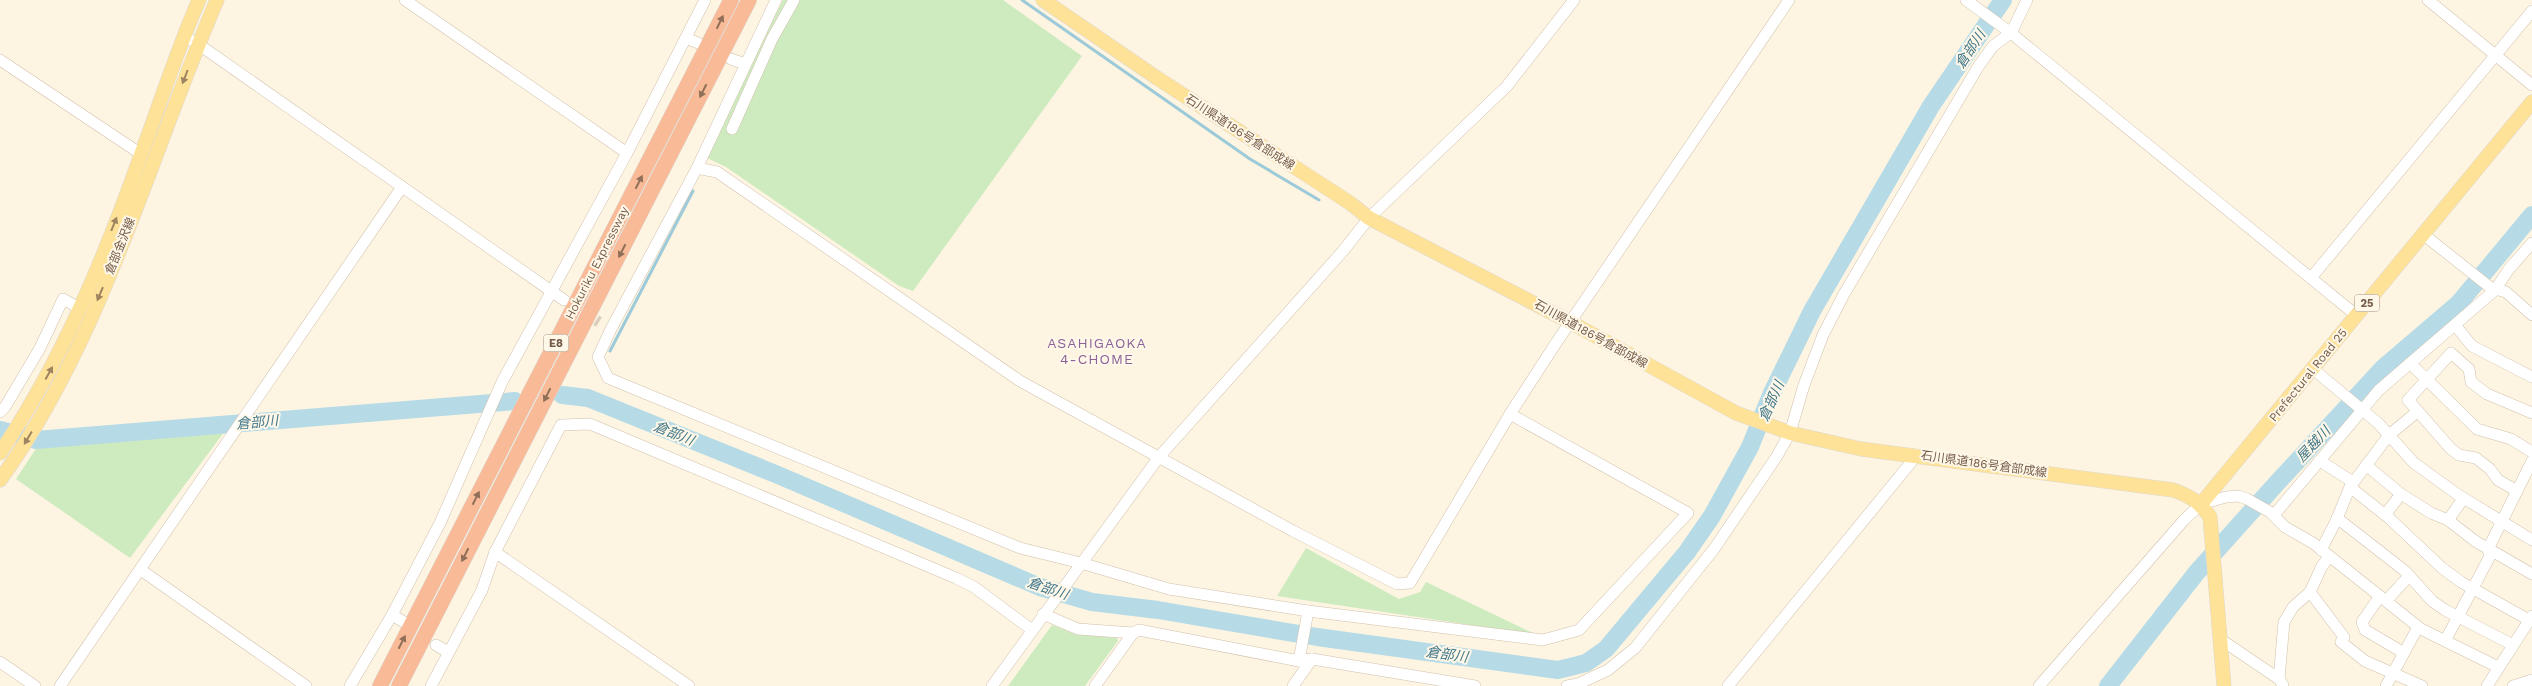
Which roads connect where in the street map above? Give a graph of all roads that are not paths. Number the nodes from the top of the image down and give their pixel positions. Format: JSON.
{"nodes":[{"id":1,"x":199,"y":0,"type":"edge"},
{"id":2,"x":217,"y":0,"type":"edge"},
{"id":3,"x":405,"y":0,"type":"edge"},
{"id":4,"x":705,"y":0,"type":"edge"},
{"id":5,"x":730,"y":0,"type":"edge"},
{"id":6,"x":749,"y":0,"type":"edge"},
{"id":7,"x":776,"y":0,"type":"edge"},
{"id":8,"x":794,"y":0,"type":"edge"},
{"id":9,"x":1043,"y":0,"type":"edge"},
{"id":10,"x":1574,"y":0,"type":"edge"},
{"id":11,"x":1788,"y":0,"type":"edge"},
{"id":12,"x":2027,"y":0,"type":"edge"},
{"id":13,"x":2428,"y":0,"type":"edge"},
{"id":14,"x":1967,"y":1,"type":"edge"},
{"id":15,"x":2532,"y":11,"type":"edge"},
{"id":16,"x":2008,"y":30,"type":"junction"},
{"id":17,"x":183,"y":36,"type":"junction"},
{"id":18,"x":686,"y":38,"type":"junction"},
{"id":19,"x":698,"y":43,"type":"dead end"},
{"id":20,"x":198,"y":44,"type":"junction"},
{"id":21,"x":2495,"y":55,"type":"junction"},
{"id":22,"x":731,"y":59,"type":"dead end"},
{"id":23,"x":0,"y":60,"type":"edge"},
{"id":24,"x":745,"y":64,"type":"junction"},
{"id":25,"x":2532,"y":85,"type":"edge"},
{"id":26,"x":2532,"y":102,"type":"edge"},
{"id":27,"x":732,"y":130,"type":"dead end"},
{"id":28,"x":627,"y":153,"type":"junction"},
{"id":29,"x":142,"y":154,"type":"junction"},
{"id":30,"x":697,"y":168,"type":"junction"},
{"id":31,"x":402,"y":186,"type":"junction"},
{"id":32,"x":1368,"y":218,"type":"junction"},
{"id":33,"x":2424,"y":235,"type":"junction"},
{"id":34,"x":2532,"y":243,"type":"edge"},
{"id":35,"x":2311,"y":278,"type":"junction"},
{"id":36,"x":2493,"y":289,"type":"junction"},
{"id":37,"x":552,"y":292,"type":"junction"},
{"id":38,"x":564,"y":300,"type":"tunnel mouth"},
{"id":39,"x":79,"y":308,"type":"junction"},
{"id":40,"x":2356,"y":315,"type":"junction"},
{"id":41,"x":2532,"y":315,"type":"edge"},
{"id":42,"x":1570,"y":322,"type":"junction"},
{"id":43,"x":2455,"y":325,"type":"junction"},
{"id":44,"x":2410,"y":363,"type":"junction"},
{"id":45,"x":2313,"y":369,"type":"junction"},
{"id":46,"x":2532,"y":377,"type":"edge"},
{"id":47,"x":2427,"y":379,"type":"junction"},
{"id":48,"x":2361,"y":409,"type":"junction"},
{"id":49,"x":0,"y":412,"type":"edge"},
{"id":50,"x":2418,"y":412,"type":"junction"},
{"id":51,"x":2532,"y":413,"type":"edge"},
{"id":52,"x":1510,"y":414,"type":"junction"},
{"id":53,"x":1788,"y":433,"type":"junction"},
{"id":54,"x":2389,"y":435,"type":"junction"},
{"id":55,"x":1,"y":452,"type":"edge"},
{"id":56,"x":2532,"y":452,"type":"edge"},
{"id":57,"x":1917,"y":455,"type":"junction"},
{"id":58,"x":1159,"y":457,"type":"junction"},
{"id":59,"x":2320,"y":461,"type":"junction"},
{"id":60,"x":2532,"y":462,"type":"edge"},
{"id":61,"x":2366,"y":466,"type":"junction"},
{"id":62,"x":0,"y":480,"type":"edge"},
{"id":63,"x":2351,"y":484,"type":"junction"},
{"id":64,"x":2517,"y":491,"type":"junction"},
{"id":65,"x":2401,"y":494,"type":"junction"},
{"id":66,"x":2464,"y":499,"type":"junction"},
{"id":67,"x":2202,"y":504,"type":"junction"},
{"id":68,"x":2272,"y":513,"type":"junction"},
{"id":69,"x":2385,"y":515,"type":"junction"},
{"id":70,"x":2337,"y":518,"type":"junction"},
{"id":71,"x":2448,"y":520,"type":"junction"},
{"id":72,"x":2502,"y":523,"type":"junction"},
{"id":73,"x":2532,"y":540,"type":"edge"},
{"id":74,"x":2488,"y":549,"type":"junction"},
{"id":75,"x":496,"y":552,"type":"junction"},
{"id":76,"x":2325,"y":553,"type":"junction"},
{"id":77,"x":1082,"y":563,"type":"junction"},
{"id":78,"x":141,"y":570,"type":"junction"},
{"id":79,"x":2532,"y":574,"type":"edge"},
{"id":80,"x":2409,"y":576,"type":"junction"},
{"id":81,"x":2473,"y":588,"type":"junction"},
{"id":82,"x":2310,"y":592,"type":"junction"},
{"id":83,"x":2383,"y":598,"type":"junction"},
{"id":84,"x":1047,"y":611,"type":"junction"},
{"id":85,"x":1307,"y":614,"type":"junction"},
{"id":86,"x":392,"y":615,"type":"junction"},
{"id":87,"x":2458,"y":616,"type":"junction"},
{"id":88,"x":2531,"y":618,"type":"edge"},
{"id":89,"x":404,"y":622,"type":"dead end"},
{"id":90,"x":2418,"y":627,"type":"junction"},
{"id":91,"x":1032,"y":630,"type":"junction"},
{"id":92,"x":1134,"y":633,"type":"junction"},
{"id":93,"x":2220,"y":639,"type":"junction"},
{"id":94,"x":2445,"y":641,"type":"junction"},
{"id":95,"x":436,"y":645,"type":"dead end"},
{"id":96,"x":2513,"y":645,"type":"junction"},
{"id":97,"x":448,"y":652,"type":"junction"},
{"id":98,"x":2404,"y":653,"type":"junction"},
{"id":99,"x":1300,"y":657,"type":"junction"},
{"id":100,"x":1312,"y":660,"type":"junction"},
{"id":101,"x":0,"y":662,"type":"edge"},
{"id":102,"x":2498,"y":667,"type":"junction"},
{"id":103,"x":2393,"y":671,"type":"junction"},
{"id":104,"x":2532,"y":680,"type":"edge"},
{"id":105,"x":2282,"y":683,"type":"edge"},
{"id":106,"x":35,"y":686,"type":"edge"},
{"id":107,"x":60,"y":686,"type":"edge"},
{"id":108,"x":306,"y":686,"type":"edge"},
{"id":109,"x":350,"y":686,"type":"edge"},
{"id":110,"x":380,"y":686,"type":"edge"},
{"id":111,"x":399,"y":686,"type":"edge"},
{"id":112,"x":431,"y":686,"type":"edge"},
{"id":113,"x":689,"y":686,"type":"edge"},
{"id":114,"x":992,"y":686,"type":"edge"},
{"id":115,"x":1095,"y":686,"type":"edge"},
{"id":116,"x":1293,"y":686,"type":"edge"},
{"id":117,"x":1475,"y":686,"type":"edge"},
{"id":118,"x":1567,"y":686,"type":"edge"},
{"id":119,"x":1728,"y":686,"type":"edge"},
{"id":120,"x":2039,"y":686,"type":"edge"},
{"id":121,"x":2224,"y":686,"type":"edge"},
{"id":122,"x":2386,"y":686,"type":"edge"},
{"id":123,"x":2422,"y":686,"type":"edge"},
{"id":124,"x":2487,"y":686,"type":"edge"},
{"id":125,"x":2513,"y":686,"type":"edge"}],
"edges":[{"from":1,"to":17,"type":"main road","name":"倉部金沢線"},
{"from":2,"to":20,"type":"main road","name":"倉部金沢線"},
{"from":3,"to":28,"type":"street"},
{"from":4,"to":18,"type":"street"},
{"from":110,"to":5,"type":"highway","name":"Hokuriku Expressway","number":"E8","one_way":true},
{"from":6,"to":111,"type":"highway","name":"Hokuriku Expressway","number":"E8","one_way":true},
{"from":7,"to":24,"type":"street"},
{"from":8,"to":27,"type":"street"},
{"from":9,"to":32,"type":"main road","name":"石川県道186号倉部成線"},
{"from":10,"to":32,"type":"street"},
{"from":11,"to":42,"type":"street"},
{"from":12,"to":16,"type":"street"},
{"from":13,"to":21,"type":"street"},
{"from":14,"to":16,"type":"street"},
{"from":15,"to":21,"type":"street"},
{"from":16,"to":35,"type":"street"},
{"from":16,"to":53,"type":"street"},
{"from":17,"to":20,"type":"street"},
{"from":17,"to":29,"type":"main road","name":"倉部金沢線"},
{"from":18,"to":19,"type":"street"},
{"from":18,"to":28,"type":"street"},
{"from":20,"to":31,"type":"street"},
{"from":20,"to":62,"type":"main road","name":"倉部金沢線","one_way":true},
{"from":21,"to":25,"type":"street"},
{"from":21,"to":35,"type":"street"},
{"from":22,"to":24,"type":"street"},
{"from":23,"to":29,"type":"street"},
{"from":24,"to":30,"type":"street"},
{"from":26,"to":33,"type":"main road","name":"Prefectural Road 25","number":"25"},
{"from":28,"to":37,"type":"street"},
{"from":39,"to":29,"type":"main road","name":"倉部金沢線","one_way":true},
{"from":30,"to":58,"type":"street"},
{"from":30,"to":77,"type":"street"},
{"from":31,"to":37,"type":"street"},
{"from":31,"to":78,"type":"street"},
{"from":32,"to":42,"type":"main road","name":"石川県道186号倉部成線"},
{"from":32,"to":58,"type":"street"},
{"from":33,"to":36,"type":"street"},
{"from":33,"to":40,"type":"main road","name":"Prefectural Road 25","number":"25"},
{"from":34,"to":36,"type":"street"},
{"from":35,"to":40,"type":"street"},
{"from":36,"to":41,"type":"street"},
{"from":36,"to":43,"type":"street"},
{"from":37,"to":38,"type":"street"},
{"from":37,"to":86,"type":"street"},
{"from":39,"to":49,"type":"street"},
{"from":55,"to":39,"type":"main road","name":"倉部金沢線","one_way":true},
{"from":40,"to":45,"type":"main road","name":"Prefectural Road 25","number":"25"},
{"from":42,"to":52,"type":"street"},
{"from":42,"to":53,"type":"main road","name":"石川県道186号倉部成線"},
{"from":43,"to":44,"type":"street"},
{"from":43,"to":46,"type":"street"},
{"from":44,"to":47,"type":"street"},
{"from":44,"to":48,"type":"street"},
{"from":45,"to":48,"type":"street"},
{"from":45,"to":67,"type":"main road","name":"Prefectural Road 25","number":"25"},
{"from":47,"to":50,"type":"street"},
{"from":47,"to":51,"type":"street"},
{"from":47,"to":56,"type":"street"},
{"from":48,"to":54,"type":"street"},
{"from":48,"to":59,"type":"street"},
{"from":50,"to":54,"type":"street"},
{"from":50,"to":64,"type":"street"},
{"from":52,"to":58,"type":"street"},
{"from":52,"to":85,"type":"street"},
{"from":53,"to":57,"type":"main road","name":"石川県道186号倉部成線"},
{"from":53,"to":118,"type":"street"},
{"from":54,"to":61,"type":"street"},
{"from":54,"to":66,"type":"street"},
{"from":57,"to":67,"type":"main road","name":"石川県道186号倉部成線"},
{"from":57,"to":119,"type":"street"},
{"from":58,"to":77,"type":"street"},
{"from":59,"to":63,"type":"street"},
{"from":59,"to":68,"type":"street"},
{"from":60,"to":64,"type":"street"},
{"from":61,"to":63,"type":"street"},
{"from":61,"to":65,"type":"street"},
{"from":63,"to":69,"type":"street"},
{"from":63,"to":70,"type":"street"},
{"from":64,"to":72,"type":"street"},
{"from":65,"to":69,"type":"street"},
{"from":65,"to":71,"type":"street"},
{"from":66,"to":71,"type":"street"},
{"from":66,"to":72,"type":"street"},
{"from":67,"to":68,"type":"street"},
{"from":67,"to":93,"type":"main road"},
{"from":67,"to":120,"type":"street"},
{"from":68,"to":76,"type":"street"},
{"from":69,"to":81,"type":"street"},
{"from":70,"to":76,"type":"street"},
{"from":70,"to":80,"type":"street"},
{"from":71,"to":74,"type":"street"},
{"from":72,"to":73,"type":"street"},
{"from":72,"to":74,"type":"street"},
{"from":74,"to":79,"type":"street"},
{"from":74,"to":81,"type":"street"},
{"from":75,"to":91,"type":"street"},
{"from":75,"to":97,"type":"street"},
{"from":75,"to":113,"type":"street"},
{"from":76,"to":82,"type":"street"},
{"from":76,"to":83,"type":"street"},
{"from":77,"to":84,"type":"street"},
{"from":77,"to":85,"type":"street"},
{"from":78,"to":107,"type":"street"},
{"from":78,"to":108,"type":"street"},
{"from":80,"to":83,"type":"street"},
{"from":80,"to":87,"type":"street"},
{"from":81,"to":87,"type":"street"},
{"from":81,"to":88,"type":"street"},
{"from":82,"to":103,"type":"street"},
{"from":82,"to":105,"type":"street"},
{"from":83,"to":90,"type":"street"},
{"from":83,"to":98,"type":"street"},
{"from":84,"to":91,"type":"street"},
{"from":84,"to":92,"type":"street"},
{"from":85,"to":99,"type":"street"},
{"from":86,"to":89,"type":"street"},
{"from":86,"to":109,"type":"street"},
{"from":87,"to":94,"type":"street"},
{"from":87,"to":96,"type":"street"},
{"from":88,"to":96,"type":"street"},
{"from":90,"to":94,"type":"street"},
{"from":90,"to":98,"type":"street"},
{"from":91,"to":114,"type":"street"},
{"from":92,"to":99,"type":"street"},
{"from":92,"to":115,"type":"street"},
{"from":93,"to":105,"type":"street"},
{"from":93,"to":121,"type":"main road"},
{"from":94,"to":102,"type":"street"},
{"from":95,"to":97,"type":"street"},
{"from":96,"to":102,"type":"street"},
{"from":97,"to":112,"type":"street"},
{"from":98,"to":103,"type":"street"},
{"from":99,"to":100,"type":"street"},
{"from":100,"to":116,"type":"street"},
{"from":100,"to":117,"type":"street"},
{"from":101,"to":106,"type":"street"},
{"from":102,"to":124,"type":"street"},
{"from":103,"to":122,"type":"street"},
{"from":103,"to":123,"type":"street"},
{"from":104,"to":125,"type":"street"}]}
